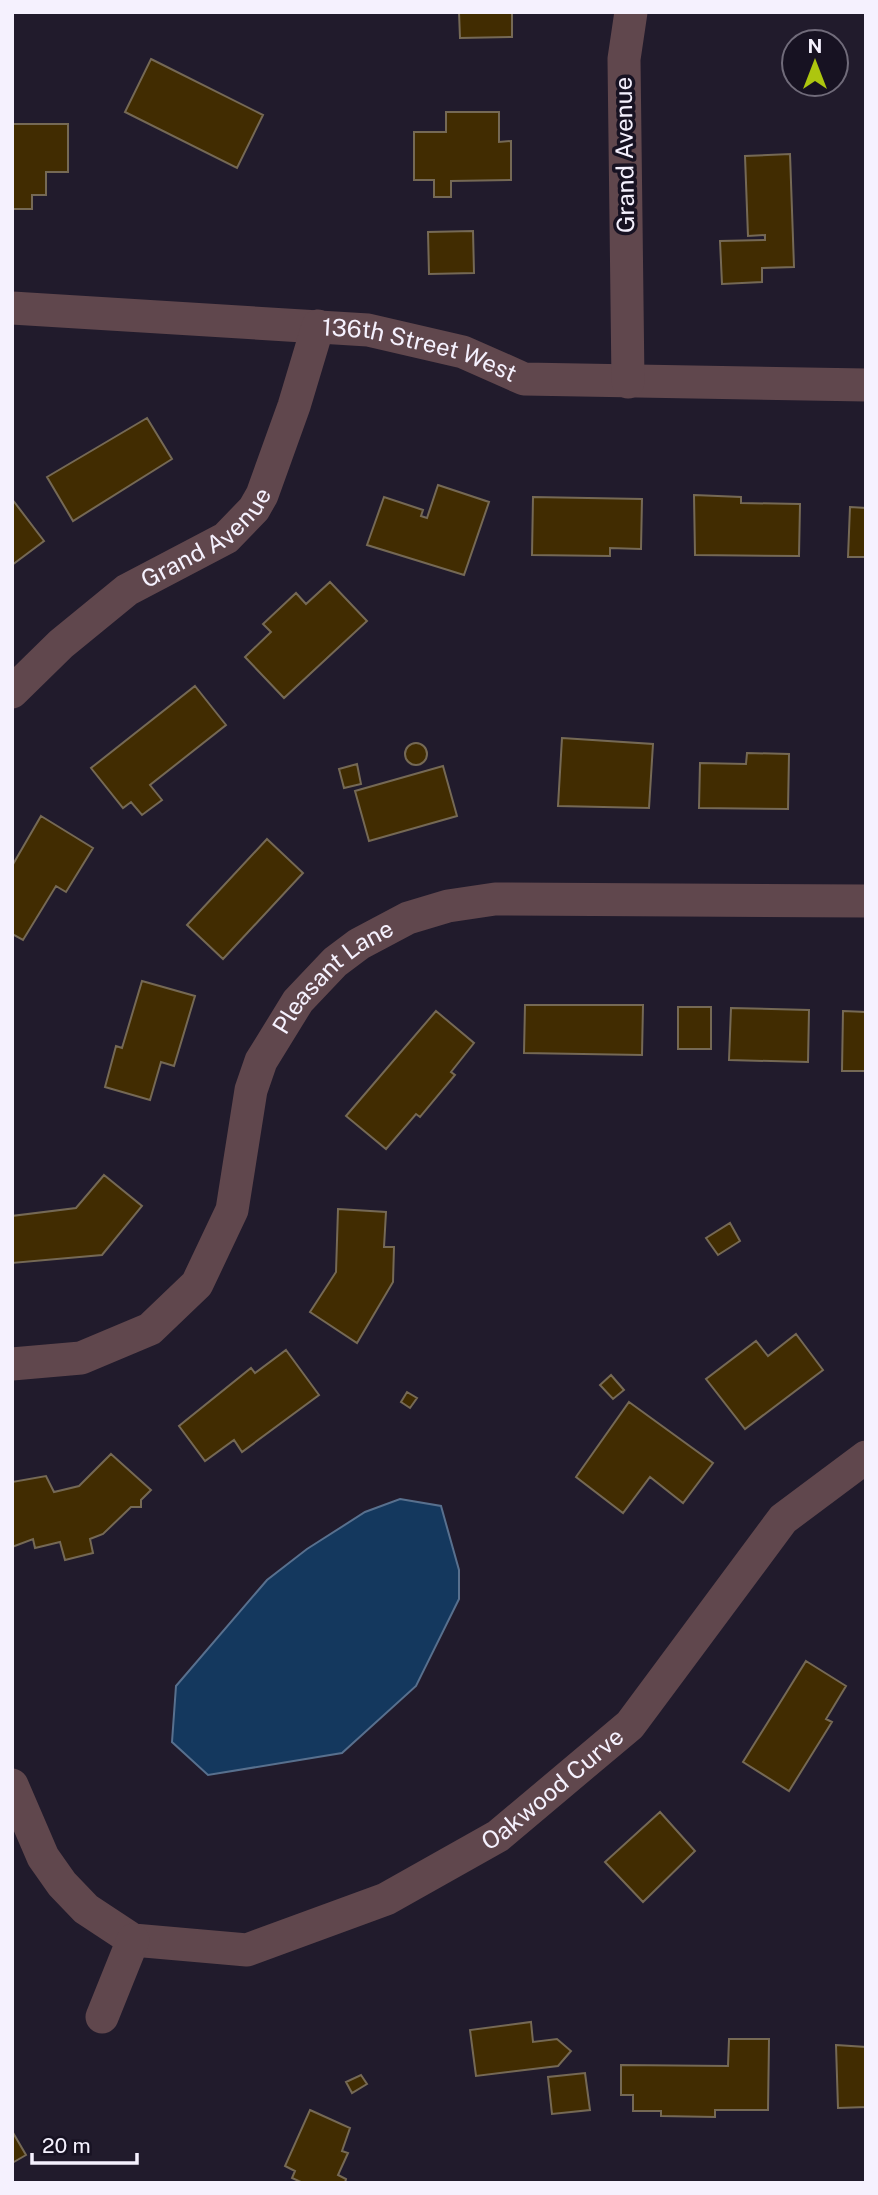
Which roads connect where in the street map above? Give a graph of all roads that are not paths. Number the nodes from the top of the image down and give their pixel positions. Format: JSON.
{"nodes":[{"id":1,"x":631,"y":12,"type":"edge"},
{"id":2,"x":12,"y":309,"type":"edge"},
{"id":3,"x":318,"y":326,"type":"junction"},
{"id":4,"x":628,"y":383,"type":"junction"},
{"id":5,"x":866,"y":385,"type":"edge"},
{"id":6,"x":12,"y":692,"type":"edge"},
{"id":7,"x":866,"y":901,"type":"edge"},
{"id":8,"x":13,"y":1365,"type":"edge"},
{"id":9,"x":866,"y":1457,"type":"edge"},
{"id":10,"x":12,"y":1784,"type":"edge"},
{"id":11,"x":133,"y":1940,"type":"junction"},
{"id":12,"x":102,"y":2017,"type":"dead end"}],
"edges":[{"from":1,"to":4,"type":"street","name":"Grand Avenue"},
{"from":2,"to":3,"type":"street","name":"136th Street West"},
{"from":3,"to":4,"type":"street","name":"136th Street West"},
{"from":3,"to":6,"type":"street","name":"Grand Avenue"},
{"from":4,"to":5,"type":"street","name":"136th Street West"},
{"from":7,"to":8,"type":"street","name":"Pleasant Lane"},
{"from":9,"to":11,"type":"street","name":"Oakwood Curve"},
{"from":10,"to":11,"type":"street"},
{"from":11,"to":12,"type":"street"}]}
